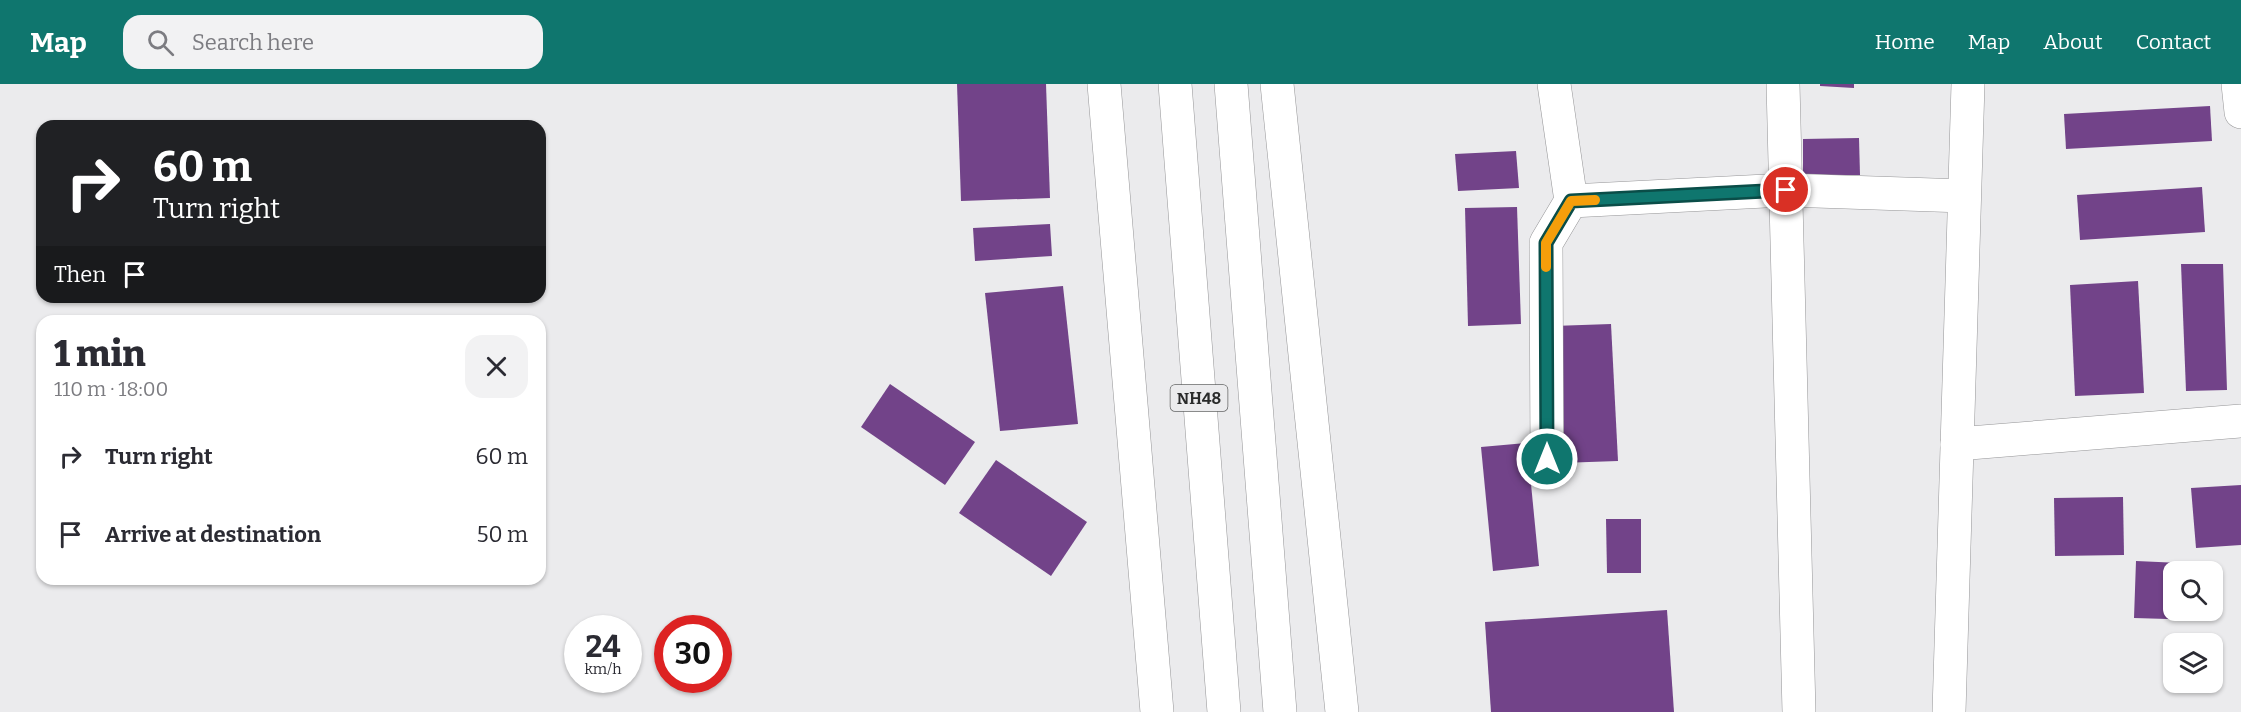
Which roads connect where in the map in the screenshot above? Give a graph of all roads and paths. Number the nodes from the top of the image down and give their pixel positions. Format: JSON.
{"nodes":[{"id":1,"x":1104,"y":84,"type":"edge"},
{"id":2,"x":1175,"y":84,"type":"edge"},
{"id":3,"x":1231,"y":84,"type":"edge"},
{"id":4,"x":1277,"y":84,"type":"edge"},
{"id":5,"x":1554,"y":84,"type":"edge"},
{"id":6,"x":1783,"y":84,"type":"edge"},
{"id":7,"x":1968,"y":84,"type":"edge"},
{"id":8,"x":2238,"y":84,"type":"edge"},
{"id":9,"x":2241,"y":112,"type":"edge"},
{"id":10,"x":1786,"y":190,"type":"junction"},
{"id":11,"x":1964,"y":196,"type":"junction"},
{"id":12,"x":1571,"y":201,"type":"junction"},
{"id":13,"x":2241,"y":421,"type":"edge"},
{"id":14,"x":1957,"y":444,"type":"junction"},
{"id":15,"x":1547,"y":459,"type":"dead end"},
{"id":16,"x":1157,"y":712,"type":"edge"},
{"id":17,"x":1224,"y":712,"type":"edge"},
{"id":18,"x":1280,"y":712,"type":"edge"},
{"id":19,"x":1342,"y":712,"type":"edge"},
{"id":20,"x":1799,"y":712,"type":"edge"},
{"id":21,"x":1949,"y":712,"type":"edge"}],
"edges":[{"from":1,"to":16,"type":"main road"},
{"from":2,"to":17,"type":"main road","number":"NH48"},
{"from":3,"to":18,"type":"main road"},
{"from":4,"to":19,"type":"main road"},
{"from":5,"to":12,"type":"main road"},
{"from":6,"to":10,"type":"main road"},
{"from":7,"to":11,"type":"main road"},
{"from":8,"to":9,"type":"main road"},
{"from":10,"to":11,"type":"main road"},
{"from":10,"to":12,"type":"main road"},
{"from":10,"to":20,"type":"main road"},
{"from":11,"to":14,"type":"main road"},
{"from":12,"to":15,"type":"main road"},
{"from":13,"to":14,"type":"main road"},
{"from":14,"to":21,"type":"main road"}]}
